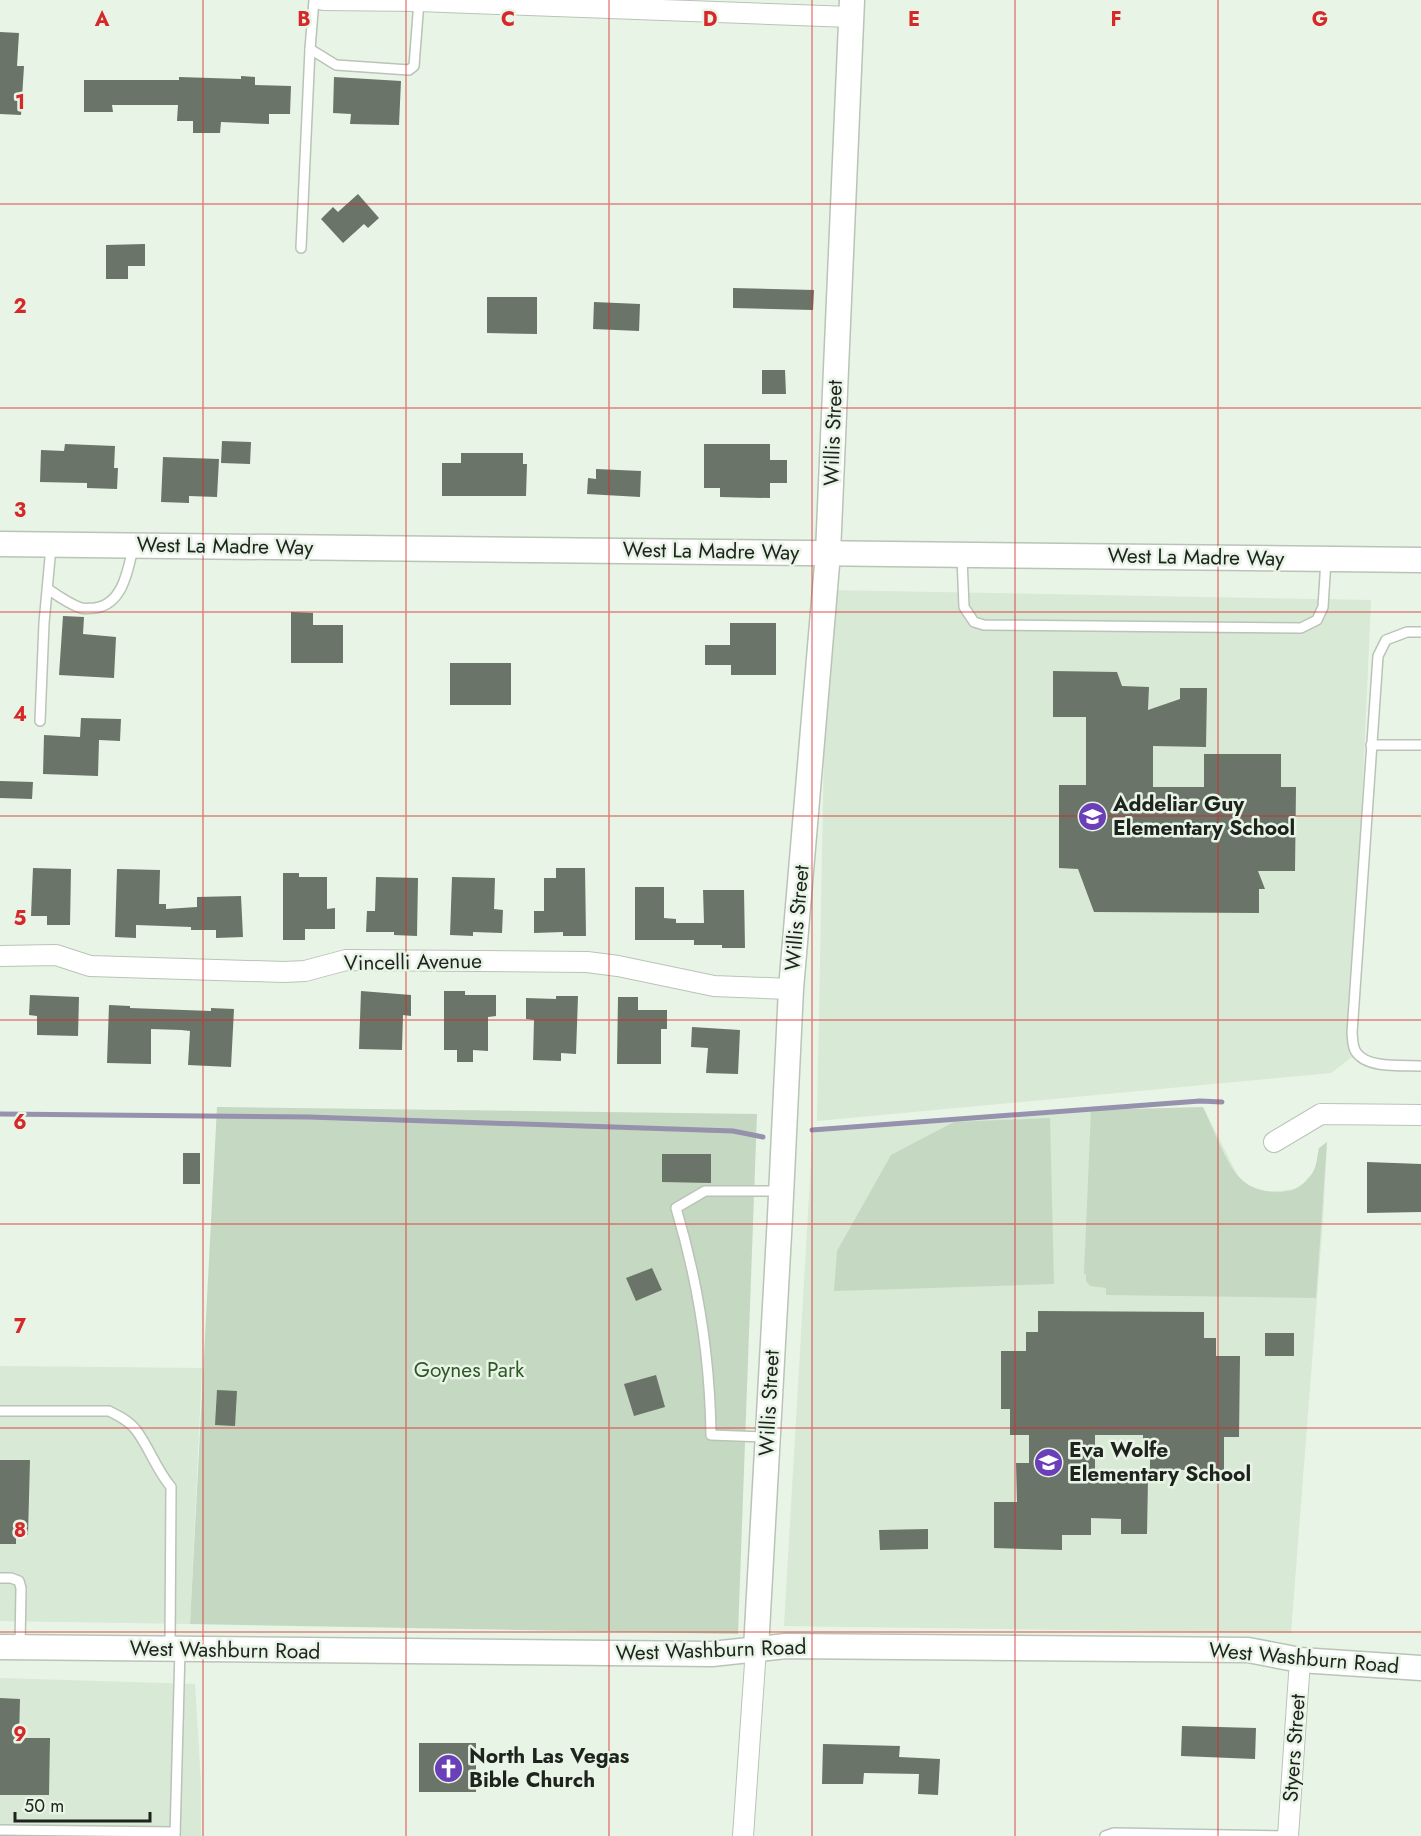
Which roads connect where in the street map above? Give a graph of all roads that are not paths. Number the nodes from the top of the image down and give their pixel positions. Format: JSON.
{"nodes":[{"id":1,"x":314,"y":0,"type":"edge"},
{"id":2,"x":322,"y":0,"type":"edge"},
{"id":3,"x":419,"y":1,"type":"edge"},
{"id":4,"x":851,"y":8,"type":"edge"},
{"id":5,"x":310,"y":49,"type":"junction"},
{"id":6,"x":301,"y":248,"type":"dead end"},
{"id":7,"x":0,"y":544,"type":"edge"},
{"id":8,"x":51,"y":544,"type":"junction"},
{"id":9,"x":134,"y":545,"type":"junction"},
{"id":10,"x":828,"y":553,"type":"junction"},
{"id":11,"x":962,"y":554,"type":"junction"},
{"id":12,"x":1326,"y":558,"type":"junction"},
{"id":13,"x":1421,"y":560,"type":"edge"},
{"id":14,"x":48,"y":589,"type":"junction"},
{"id":15,"x":1421,"y":632,"type":"edge"},
{"id":16,"x":40,"y":721,"type":"dead end"},
{"id":17,"x":1371,"y":745,"type":"junction"},
{"id":18,"x":1421,"y":745,"type":"edge"},
{"id":19,"x":0,"y":956,"type":"edge"},
{"id":20,"x":791,"y":989,"type":"junction"},
{"id":21,"x":1421,"y":1066,"type":"edge"},
{"id":22,"x":1421,"y":1115,"type":"edge"},
{"id":23,"x":1274,"y":1142,"type":"dead end"},
{"id":24,"x":781,"y":1191,"type":"junction"},
{"id":25,"x":0,"y":1411,"type":"edge"},
{"id":26,"x":767,"y":1437,"type":"junction"},
{"id":27,"x":0,"y":1578,"type":"edge"},
{"id":28,"x":10,"y":1647,"type":"edge"},
{"id":29,"x":175,"y":1649,"type":"junction"},
{"id":30,"x":756,"y":1649,"type":"junction"},
{"id":31,"x":1300,"y":1660,"type":"junction"},
{"id":32,"x":1421,"y":1668,"type":"edge"},
{"id":33,"x":0,"y":1830,"type":"edge"},
{"id":34,"x":175,"y":1834,"type":"edge"},
{"id":35,"x":743,"y":1836,"type":"edge"},
{"id":36,"x":1105,"y":1836,"type":"edge"},
{"id":37,"x":1288,"y":1836,"type":"edge"}],
"edges":[{"from":1,"to":5,"type":"lane"},
{"from":2,"to":3,"type":"street"},
{"from":3,"to":4,"type":"street"},
{"from":3,"to":5,"type":"lane"},
{"from":4,"to":10,"type":"street","name":"Willis Street"},
{"from":5,"to":6,"type":"lane"},
{"from":7,"to":8,"type":"street","name":"West La Madre Way"},
{"from":8,"to":9,"type":"street","name":"West La Madre Way"},
{"from":8,"to":14,"type":"lane"},
{"from":9,"to":10,"type":"street","name":"West La Madre Way"},
{"from":9,"to":14,"type":"lane"},
{"from":10,"to":11,"type":"street","name":"West La Madre Way"},
{"from":10,"to":20,"type":"street","name":"Willis Street"},
{"from":11,"to":12,"type":"street","name":"West La Madre Way"},
{"from":11,"to":12,"type":"lane"},
{"from":12,"to":13,"type":"street","name":"West La Madre Way"},
{"from":14,"to":16,"type":"lane"},
{"from":15,"to":17,"type":"lane"},
{"from":17,"to":18,"type":"lane"},
{"from":17,"to":21,"type":"lane"},
{"from":19,"to":20,"type":"street","name":"Vincelli Avenue"},
{"from":20,"to":24,"type":"street","name":"Willis Street"},
{"from":22,"to":23,"type":"street"},
{"from":24,"to":26,"type":"street","name":"Willis Street"},
{"from":24,"to":26,"type":"lane"},
{"from":25,"to":29,"type":"lane"},
{"from":26,"to":30,"type":"street","name":"Willis Street"},
{"from":27,"to":28,"type":"lane"},
{"from":28,"to":29,"type":"street","name":"West Washburn Road"},
{"from":29,"to":30,"type":"street","name":"West Washburn Road"},
{"from":29,"to":34,"type":"lane"},
{"from":30,"to":31,"type":"street","name":"West Washburn Road"},
{"from":30,"to":35,"type":"street","name":"Willis Street"},
{"from":31,"to":32,"type":"street","name":"West Washburn Road"},
{"from":31,"to":37,"type":"street","name":"Styers Street"},
{"from":33,"to":34,"type":"lane"},
{"from":36,"to":37,"type":"lane"}]}
